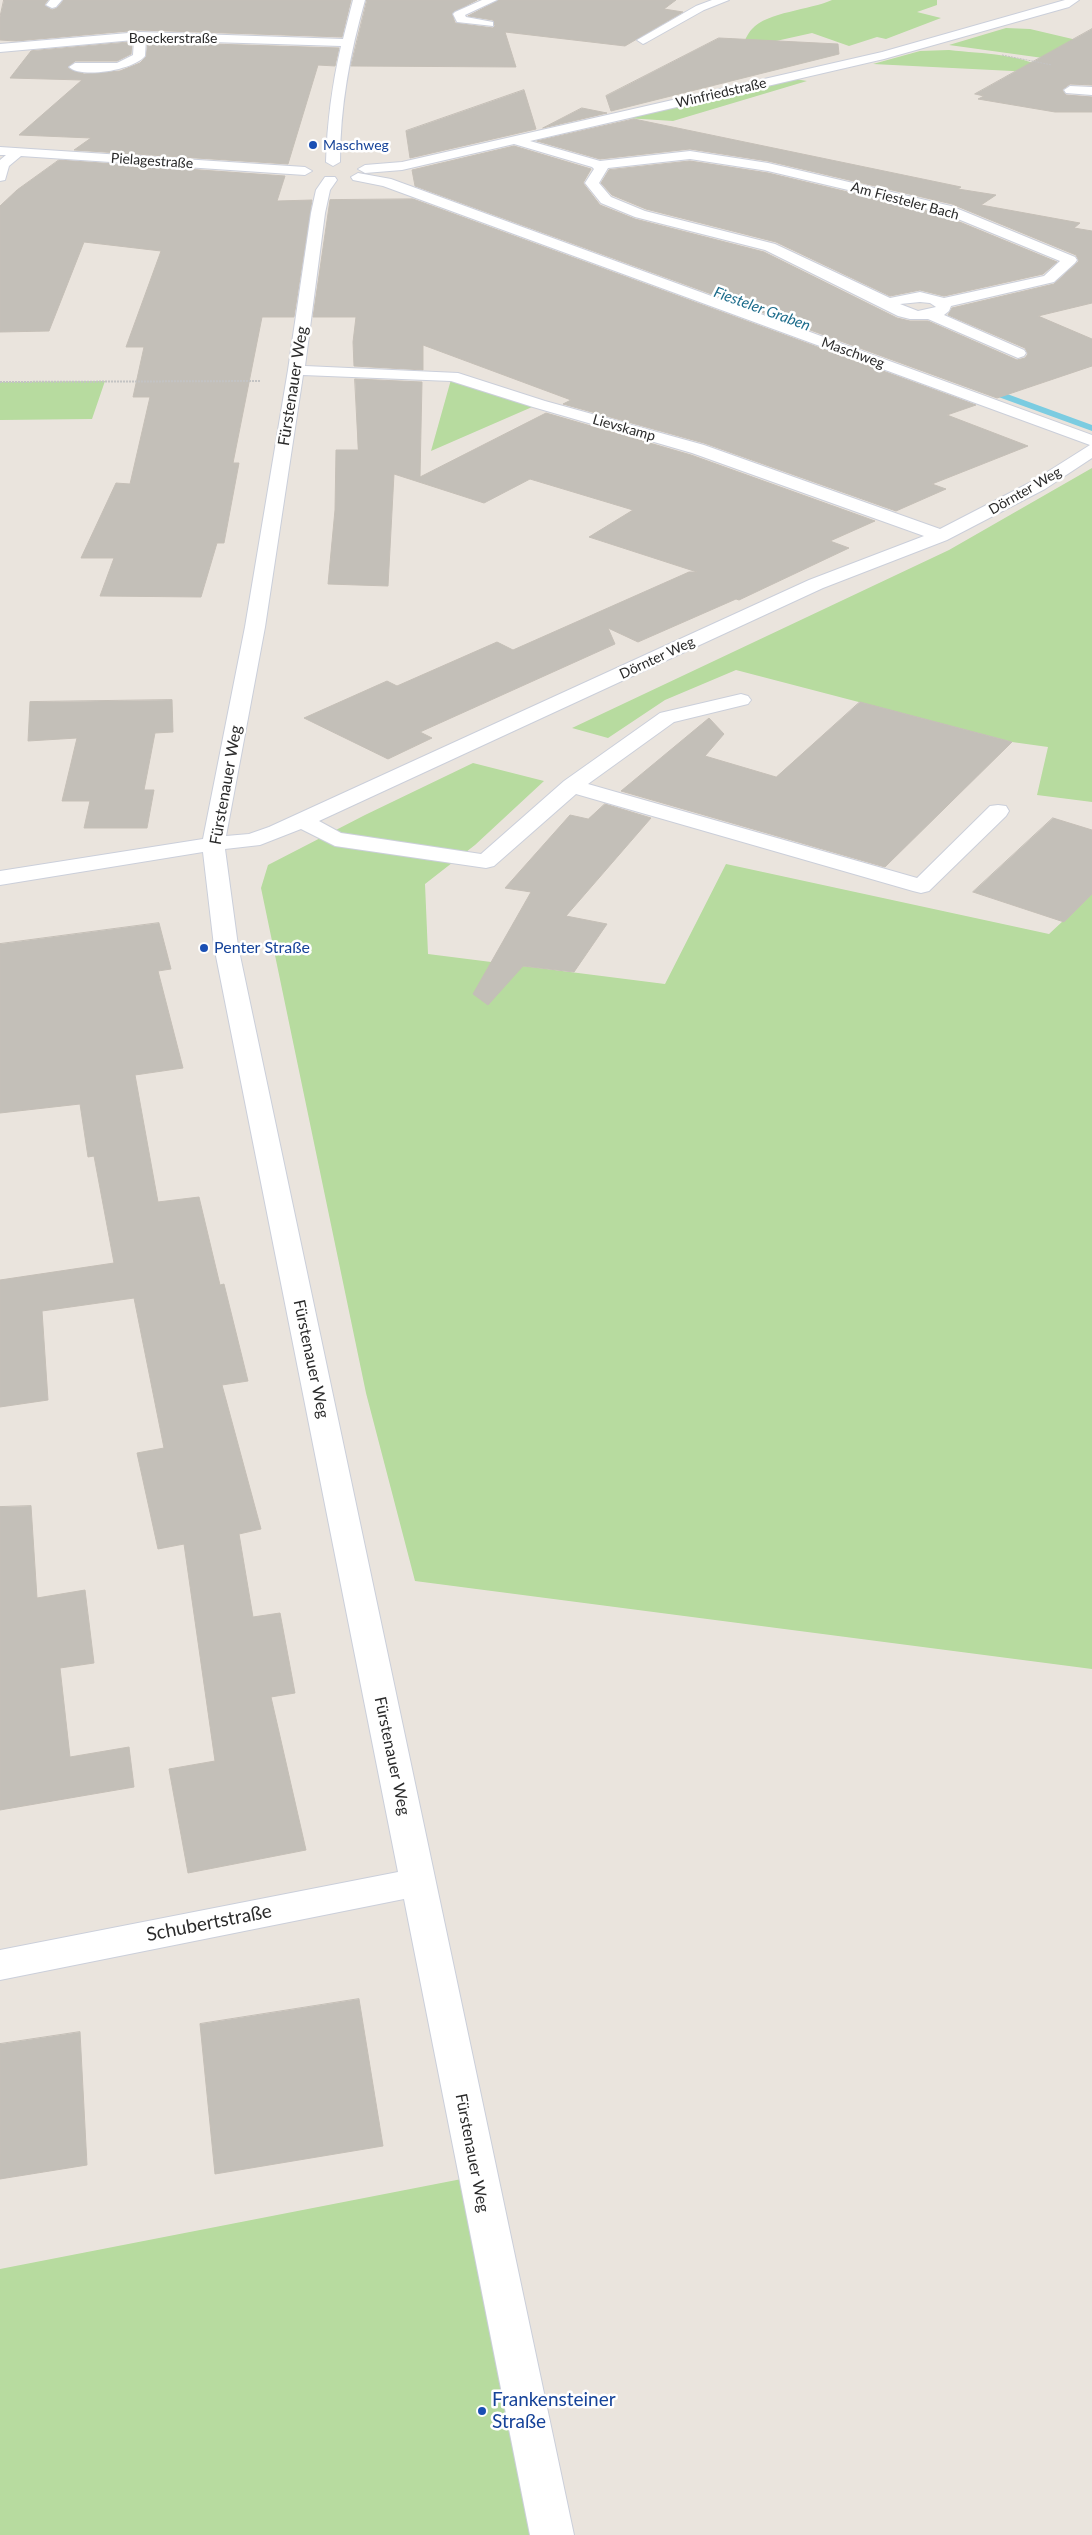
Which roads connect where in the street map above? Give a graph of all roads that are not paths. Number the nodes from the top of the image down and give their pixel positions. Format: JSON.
{"nodes":[{"id":1,"x":358,"y":0,"type":"edge"},
{"id":2,"x":492,"y":0,"type":"edge"},
{"id":3,"x":723,"y":0,"type":"edge"},
{"id":4,"x":1074,"y":0,"type":"edge"},
{"id":5,"x":489,"y":24,"type":"dead end"},
{"id":6,"x":140,"y":36,"type":"junction"},
{"id":7,"x":643,"y":40,"type":"dead end"},
{"id":8,"x":347,"y":43,"type":"junction"},
{"id":9,"x":0,"y":48,"type":"edge"},
{"id":10,"x":75,"y":67,"type":"dead end"},
{"id":11,"x":1070,"y":90,"type":"dead end"},
{"id":12,"x":1092,"y":91,"type":"edge"},
{"id":13,"x":514,"y":140,"type":"junction"},
{"id":14,"x":0,"y":151,"type":"edge"},
{"id":15,"x":18,"y":152,"type":"junction"},
{"id":16,"x":598,"y":165,"type":"junction"},
{"id":17,"x":305,"y":171,"type":"junction"},
{"id":18,"x":331,"y":171,"type":"junction"},
{"id":19,"x":362,"y":173,"type":"junction"},
{"id":20,"x":0,"y":177,"type":"edge"},
{"id":21,"x":942,"y":302,"type":"junction"},
{"id":22,"x":892,"y":306,"type":"junction"},
{"id":23,"x":930,"y":314,"type":"junction"},
{"id":24,"x":1018,"y":353,"type":"dead end"},
{"id":25,"x":295,"y":376,"type":"junction"},
{"id":26,"x":1092,"y":441,"type":"edge"},
{"id":27,"x":1092,"y":450,"type":"edge"},
{"id":28,"x":941,"y":536,"type":"junction"},
{"id":29,"x":741,"y":700,"type":"dead end"},
{"id":30,"x":572,"y":786,"type":"junction"},
{"id":31,"x":998,"y":811,"type":"dead end"},
{"id":32,"x":302,"y":821,"type":"junction"},
{"id":33,"x":213,"y":844,"type":"junction"},
{"id":34,"x":0,"y":878,"type":"edge"},
{"id":35,"x":418,"y":1882,"type":"junction"},
{"id":36,"x":0,"y":1965,"type":"edge"},
{"id":37,"x":552,"y":2535,"type":"edge"}],
"edges":[{"from":1,"to":8,"type":"street","name":"Fürstenauer Weg"},
{"from":2,"to":5,"type":"street"},
{"from":3,"to":7,"type":"street"},
{"from":4,"to":13,"type":"street","name":"Winfriedstraße"},
{"from":6,"to":8,"type":"street","name":"Boeckerstraße"},
{"from":6,"to":9,"type":"street","name":"Boeckerstraße"},
{"from":6,"to":10,"type":"street"},
{"from":8,"to":18,"type":"street","name":"Fürstenauer Weg"},
{"from":11,"to":12,"type":"street"},
{"from":13,"to":16,"type":"street","name":"Am Fiesteler Bach"},
{"from":13,"to":19,"type":"street","name":"Winfriedstraße"},
{"from":14,"to":15,"type":"street","name":"Pielagestraße"},
{"from":15,"to":17,"type":"street","name":"Pielagestraße"},
{"from":15,"to":20,"type":"street"},
{"from":16,"to":21,"type":"street","name":"Am Fiesteler Bach"},
{"from":16,"to":22,"type":"street"},
{"from":17,"to":18,"type":"street"},
{"from":17,"to":18,"type":"street"},
{"from":18,"to":19,"type":"street","name":"Winfriedstraße"},
{"from":18,"to":19,"type":"street","name":"Maschweg"},
{"from":18,"to":25,"type":"street","name":"Fürstenauer Weg"},
{"from":19,"to":26,"type":"street","name":"Maschweg"},
{"from":21,"to":22,"type":"street"},
{"from":21,"to":23,"type":"street"},
{"from":22,"to":23,"type":"street"},
{"from":23,"to":24,"type":"street"},
{"from":25,"to":28,"type":"street","name":"Lievskamp"},
{"from":25,"to":33,"type":"street","name":"Fürstenauer Weg"},
{"from":27,"to":28,"type":"street","name":"Dörnter Weg"},
{"from":28,"to":32,"type":"street","name":"Dörnter Weg"},
{"from":29,"to":30,"type":"street"},
{"from":30,"to":31,"type":"street"},
{"from":30,"to":32,"type":"street"},
{"from":32,"to":33,"type":"street","name":"Dörnter Weg"},
{"from":33,"to":34,"type":"street"},
{"from":33,"to":35,"type":"street","name":"Fürstenauer Weg"},
{"from":35,"to":36,"type":"street","name":"Schubertstraße"},
{"from":35,"to":37,"type":"street","name":"Fürstenauer Weg"}]}
